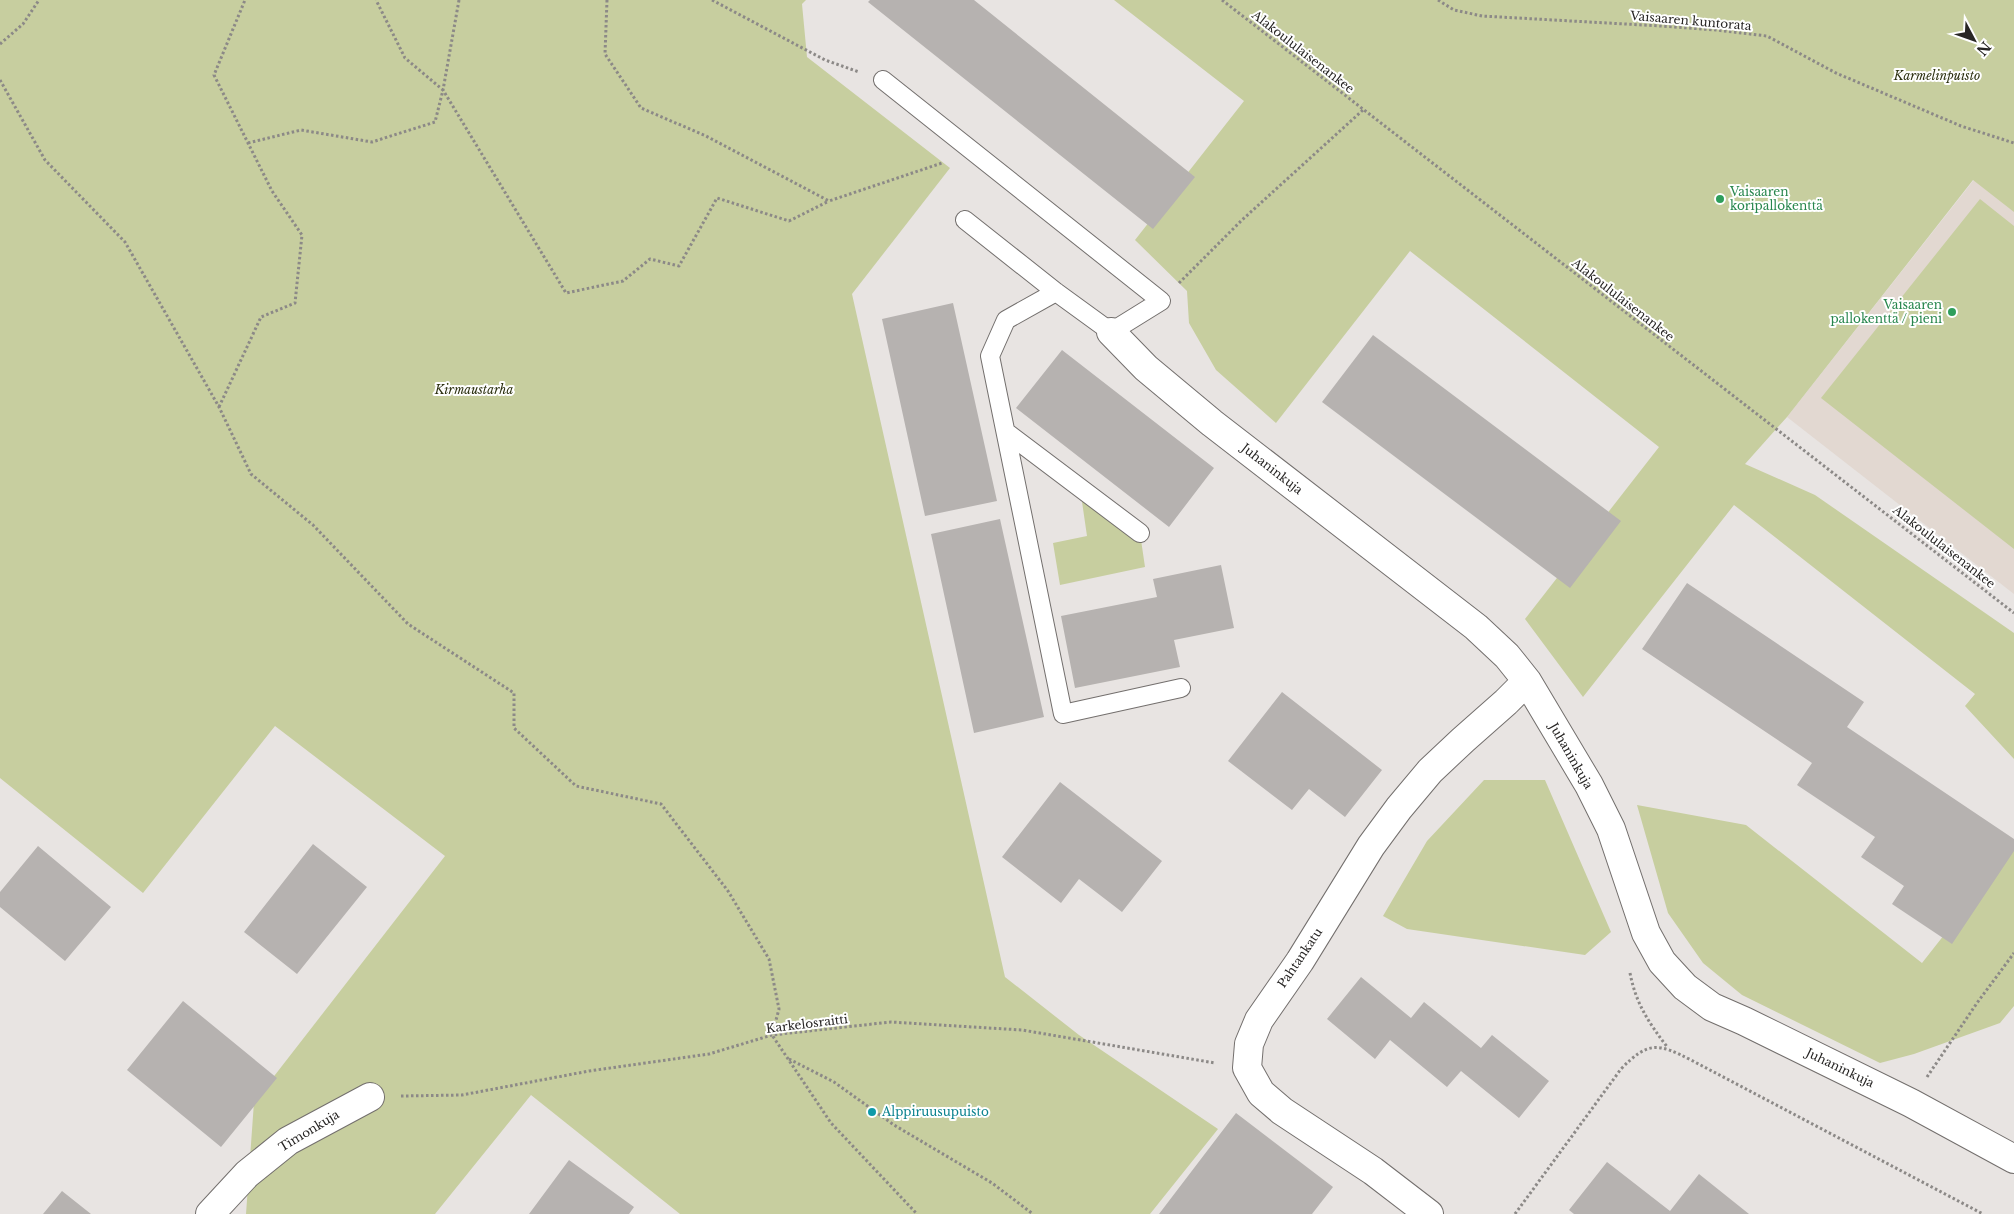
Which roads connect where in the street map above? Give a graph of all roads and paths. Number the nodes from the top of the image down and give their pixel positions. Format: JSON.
{"nodes":[{"id":1,"x":39,"y":0,"type":"edge"},
{"id":2,"x":245,"y":0,"type":"edge"},
{"id":3,"x":376,"y":0,"type":"edge"},
{"id":4,"x":459,"y":0,"type":"edge"},
{"id":5,"x":607,"y":0,"type":"edge"},
{"id":6,"x":712,"y":0,"type":"edge"},
{"id":7,"x":1222,"y":0,"type":"edge"},
{"id":8,"x":1438,"y":0,"type":"edge"},
{"id":9,"x":0,"y":44,"type":"edge"},
{"id":10,"x":0,"y":80,"type":"edge"},
{"id":11,"x":883,"y":80,"type":"joint"},
{"id":12,"x":443,"y":90,"type":"junction"},
{"id":13,"x":1363,"y":110,"type":"junction"},
{"id":14,"x":248,"y":143,"type":"junction"},
{"id":15,"x":2014,"y":143,"type":"edge"},
{"id":16,"x":974,"y":152,"type":"junction"},
{"id":17,"x":828,"y":202,"type":"junction"},
{"id":18,"x":965,"y":220,"type":"dead end"},
{"id":19,"x":1056,"y":292,"type":"junction"},
{"id":20,"x":1161,"y":301,"type":"junction"},
{"id":21,"x":1111,"y":332,"type":"junction"},
{"id":22,"x":219,"y":407,"type":"junction"},
{"id":23,"x":1006,"y":432,"type":"junction"},
{"id":24,"x":1140,"y":533,"type":"dead end"},
{"id":25,"x":2014,"y":613,"type":"edge"},
{"id":26,"x":1527,"y":681,"type":"junction"},
{"id":27,"x":1181,"y":688,"type":"dead end"},
{"id":28,"x":2014,"y":953,"type":"edge"},
{"id":29,"x":772,"y":1035,"type":"junction"},
{"id":30,"x":788,"y":1059,"type":"junction"},
{"id":31,"x":1248,"y":1068,"type":"junction"},
{"id":32,"x":370,"y":1097,"type":"joint"},
{"id":33,"x":1910,"y":1103,"type":"junction"},
{"id":34,"x":2014,"y":1159,"type":"edge"},
{"id":35,"x":210,"y":1214,"type":"edge"},
{"id":36,"x":917,"y":1214,"type":"edge"},
{"id":37,"x":1033,"y":1214,"type":"edge"},
{"id":38,"x":1429,"y":1214,"type":"edge"},
{"id":39,"x":1515,"y":1214,"type":"edge"},
{"id":40,"x":1983,"y":1214,"type":"edge"}],
"edges":[{"from":1,"to":9,"type":"path"},
{"from":2,"to":14,"type":"path"},
{"from":3,"to":12,"type":"path"},
{"from":4,"to":12,"type":"path"},
{"from":5,"to":17,"type":"path"},
{"from":6,"to":11,"type":"path"},
{"from":7,"to":13,"type":"path","name":"Alakoululaisenankee"},
{"from":8,"to":15,"type":"path","name":"Vaisaaren kuntorata"},
{"from":10,"to":22,"type":"path"},
{"from":11,"to":16,"type":"lane"},
{"from":12,"to":14,"type":"path"},
{"from":12,"to":17,"type":"path"},
{"from":13,"to":20,"type":"path"},
{"from":13,"to":25,"type":"path","name":"Alakoululaisenankee"},
{"from":14,"to":22,"type":"path"},
{"from":16,"to":17,"type":"path"},
{"from":16,"to":20,"type":"lane"},
{"from":18,"to":19,"type":"lane"},
{"from":19,"to":21,"type":"lane"},
{"from":19,"to":23,"type":"lane"},
{"from":20,"to":21,"type":"lane"},
{"from":21,"to":26,"type":"street","name":"Juhaninkuja"},
{"from":22,"to":29,"type":"path"},
{"from":23,"to":24,"type":"lane"},
{"from":23,"to":27,"type":"lane"},
{"from":26,"to":31,"type":"street","name":"Pahtankatu"},
{"from":26,"to":33,"type":"street","name":"Juhaninkuja"},
{"from":28,"to":33,"type":"path"},
{"from":29,"to":30,"type":"path"},
{"from":29,"to":31,"type":"path","name":"Karkelosraitti"},
{"from":29,"to":32,"type":"path","name":"Karkelosraitti"},
{"from":30,"to":36,"type":"path"},
{"from":30,"to":37,"type":"path"},
{"from":31,"to":38,"type":"street"},
{"from":32,"to":35,"type":"street","name":"Timonkuja"},
{"from":33,"to":34,"type":"street","name":"Juhaninkuja"},
{"from":39,"to":40,"type":"path"}]}
